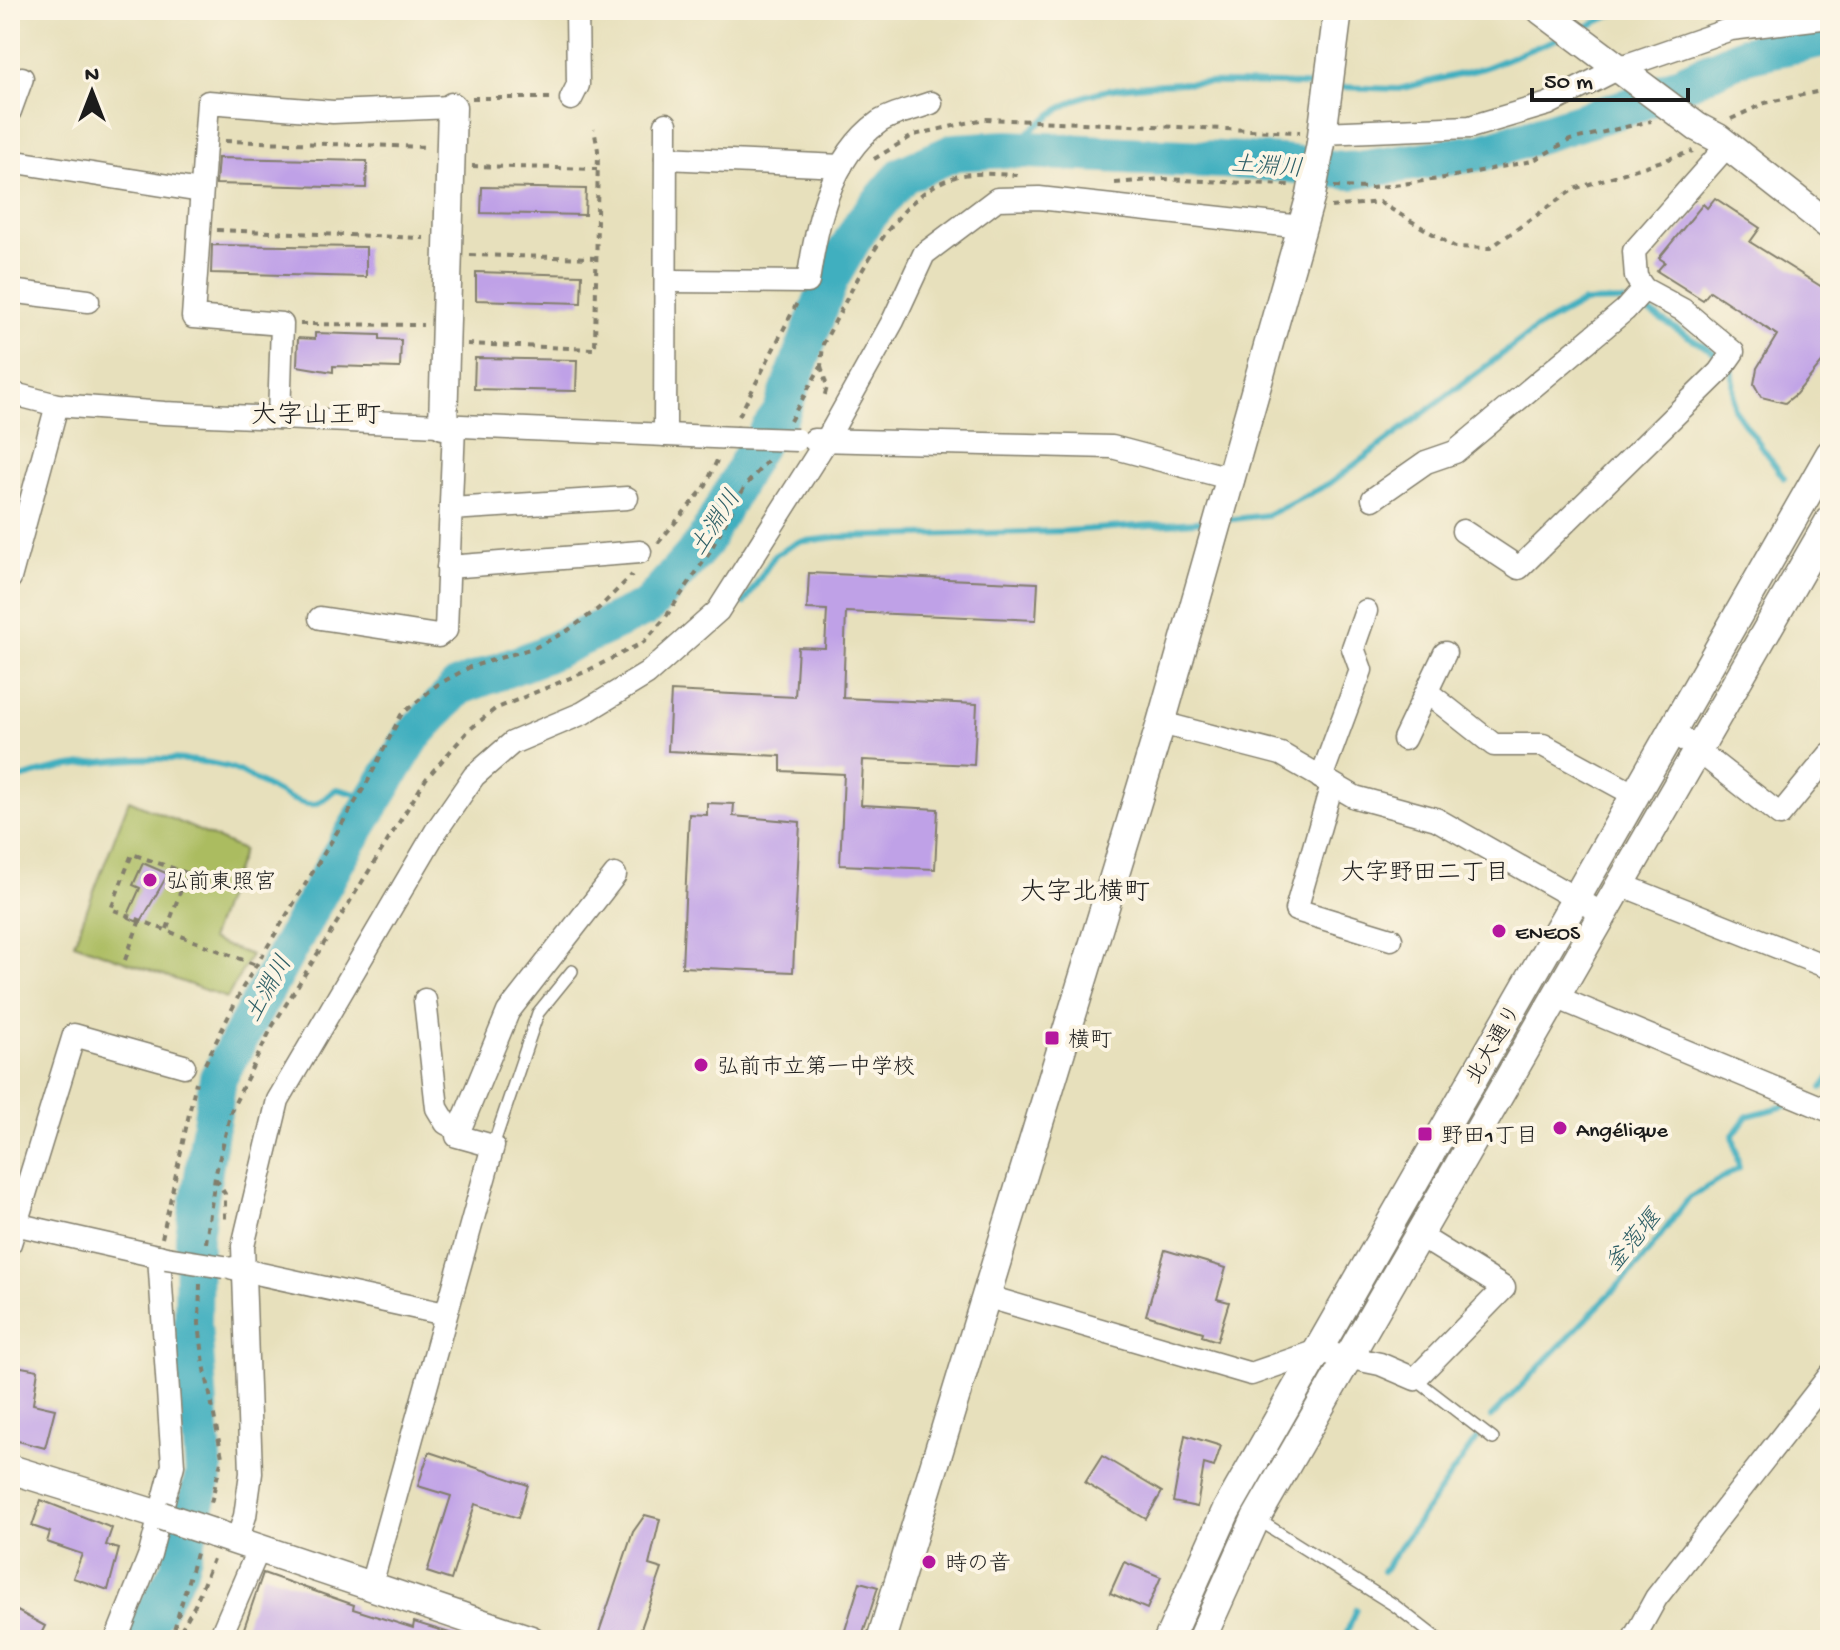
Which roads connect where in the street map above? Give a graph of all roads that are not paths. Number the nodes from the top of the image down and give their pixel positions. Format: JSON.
{"nodes":[{"id":1,"x":577,"y":10,"type":"edge"},
{"id":2,"x":1338,"y":10,"type":"edge"},
{"id":3,"x":1556,"y":16,"type":"edge"},
{"id":4,"x":1830,"y":17,"type":"edge"},
{"id":5,"x":1625,"y":72,"type":"junction"},
{"id":6,"x":22,"y":78,"type":"dead end"},
{"id":7,"x":571,"y":99,"type":"road end"},
{"id":8,"x":931,"y":103,"type":"dead end"},
{"id":9,"x":452,"y":107,"type":"joint"},
{"id":10,"x":10,"y":111,"type":"edge"},
{"id":11,"x":666,"y":124,"type":"dead end"},
{"id":12,"x":1322,"y":138,"type":"junction"},
{"id":13,"x":1716,"y":138,"type":"junction"},
{"id":14,"x":666,"y":158,"type":"junction"},
{"id":15,"x":10,"y":161,"type":"edge"},
{"id":16,"x":841,"y":166,"type":"junction"},
{"id":17,"x":201,"y":191,"type":"junction"},
{"id":18,"x":1309,"y":201,"type":"junction"},
{"id":19,"x":1830,"y":226,"type":"edge"},
{"id":20,"x":666,"y":281,"type":"junction"},
{"id":21,"x":10,"y":291,"type":"edge"},
{"id":22,"x":1635,"y":300,"type":"junction"},
{"id":23,"x":88,"y":301,"type":"dead end"},
{"id":24,"x":10,"y":393,"type":"edge"},
{"id":25,"x":57,"y":405,"type":"junction"},
{"id":26,"x":279,"y":418,"type":"junction"},
{"id":27,"x":449,"y":426,"type":"junction"},
{"id":28,"x":665,"y":435,"type":"junction"},
{"id":29,"x":826,"y":441,"type":"junction"},
{"id":30,"x":1830,"y":454,"type":"edge"},
{"id":31,"x":1233,"y":479,"type":"junction"},
{"id":32,"x":627,"y":498,"type":"dead end"},
{"id":33,"x":1373,"y":499,"type":"dead end"},
{"id":34,"x":1801,"y":504,"type":"junction"},
{"id":35,"x":451,"y":509,"type":"junction"},
{"id":36,"x":1830,"y":522,"type":"edge"},
{"id":37,"x":1463,"y":531,"type":"dead end"},
{"id":38,"x":646,"y":554,"type":"road end"},
{"id":39,"x":448,"y":567,"type":"junction"},
{"id":40,"x":10,"y":578,"type":"edge"},
{"id":41,"x":1366,"y":611,"type":"dead end"},
{"id":42,"x":320,"y":618,"type":"dead end"},
{"id":43,"x":1445,"y":653,"type":"dead end"},
{"id":44,"x":1427,"y":692,"type":"junction"},
{"id":45,"x":1161,"y":723,"type":"junction"},
{"id":46,"x":1673,"y":731,"type":"junction"},
{"id":47,"x":1404,"y":739,"type":"dead end"},
{"id":48,"x":1700,"y":750,"type":"junction"},
{"id":49,"x":1830,"y":754,"type":"edge"},
{"id":50,"x":1327,"y":781,"type":"junction"},
{"id":51,"x":1635,"y":795,"type":"junction"},
{"id":52,"x":615,"y":875,"type":"dead end"},
{"id":53,"x":1622,"y":885,"type":"junction"},
{"id":54,"x":1575,"y":897,"type":"junction"},
{"id":55,"x":1603,"y":914,"type":"junction"},
{"id":56,"x":1391,"y":939,"type":"dead end"},
{"id":57,"x":1830,"y":968,"type":"edge"},
{"id":58,"x":572,"y":971,"type":"dead end"},
{"id":59,"x":1558,"y":998,"type":"junction"},
{"id":60,"x":425,"y":1000,"type":"dead end"},
{"id":61,"x":194,"y":1071,"type":"road end"},
{"id":62,"x":1830,"y":1111,"type":"edge"},
{"id":63,"x":459,"y":1130,"type":"junction"},
{"id":64,"x":493,"y":1146,"type":"junction"},
{"id":65,"x":12,"y":1230,"type":"edge"},
{"id":66,"x":1420,"y":1236,"type":"junction"},
{"id":67,"x":162,"y":1257,"type":"junction"},
{"id":68,"x":219,"y":1266,"type":"junction"},
{"id":69,"x":985,"y":1296,"type":"junction"},
{"id":70,"x":445,"y":1314,"type":"junction"},
{"id":71,"x":1317,"y":1351,"type":"junction"},
{"id":72,"x":1351,"y":1357,"type":"junction"},
{"id":73,"x":1830,"y":1375,"type":"edge"},
{"id":74,"x":1415,"y":1379,"type":"junction"},
{"id":75,"x":1493,"y":1439,"type":"dead end"},
{"id":76,"x":10,"y":1469,"type":"edge"},
{"id":77,"x":161,"y":1515,"type":"junction"},
{"id":78,"x":1256,"y":1518,"type":"junction"},
{"id":79,"x":222,"y":1538,"type":"junction"},
{"id":80,"x":371,"y":1585,"type":"junction"},
{"id":81,"x":514,"y":1638,"type":"edge"},
{"id":82,"x":116,"y":1640,"type":"edge"},
{"id":83,"x":219,"y":1640,"type":"edge"},
{"id":84,"x":881,"y":1640,"type":"edge"},
{"id":85,"x":1168,"y":1640,"type":"edge"},
{"id":86,"x":1201,"y":1640,"type":"edge"},
{"id":87,"x":1439,"y":1640,"type":"edge"},
{"id":88,"x":1633,"y":1640,"type":"edge"}],
"edges":[{"from":1,"to":7,"type":"street"},
{"from":2,"to":12,"type":"street"},
{"from":3,"to":5,"type":"street"},
{"from":4,"to":5,"type":"street"},
{"from":5,"to":12,"type":"street"},
{"from":5,"to":13,"type":"street"},
{"from":6,"to":10,"type":"street"},
{"from":8,"to":16,"type":"street"},
{"from":9,"to":17,"type":"street"},
{"from":9,"to":27,"type":"street"},
{"from":11,"to":14,"type":"street"},
{"from":12,"to":18,"type":"street","bridge":true},
{"from":13,"to":19,"type":"street"},
{"from":13,"to":22,"type":"street"},
{"from":14,"to":16,"type":"street"},
{"from":14,"to":20,"type":"street"},
{"from":15,"to":17,"type":"street"},
{"from":16,"to":20,"type":"street"},
{"from":17,"to":26,"type":"street"},
{"from":18,"to":29,"type":"street"},
{"from":18,"to":31,"type":"street"},
{"from":20,"to":28,"type":"street"},
{"from":21,"to":23,"type":"street"},
{"from":22,"to":33,"type":"street"},
{"from":22,"to":37,"type":"street"},
{"from":24,"to":25,"type":"street"},
{"from":25,"to":26,"type":"street"},
{"from":25,"to":40,"type":"street"},
{"from":26,"to":27,"type":"street"},
{"from":27,"to":28,"type":"street"},
{"from":27,"to":35,"type":"street"},
{"from":28,"to":29,"type":"street","bridge":true},
{"from":29,"to":31,"type":"street"},
{"from":29,"to":68,"type":"street"},
{"from":30,"to":34,"type":"street","name":"北大通り"},
{"from":31,"to":45,"type":"street"},
{"from":32,"to":35,"type":"street"},
{"from":34,"to":36,"type":"street"},
{"from":34,"to":46,"type":"street","name":"北大通り"},
{"from":35,"to":39,"type":"street"},
{"from":36,"to":48,"type":"street","name":"北大通り"},
{"from":38,"to":39,"type":"street"},
{"from":39,"to":42,"type":"street"},
{"from":41,"to":50,"type":"street"},
{"from":43,"to":44,"type":"street"},
{"from":44,"to":47,"type":"street"},
{"from":44,"to":51,"type":"street"},
{"from":45,"to":50,"type":"street"},
{"from":45,"to":69,"type":"street"},
{"from":46,"to":48,"type":"street"},
{"from":46,"to":51,"type":"street","name":"北大通り"},
{"from":48,"to":49,"type":"street"},
{"from":48,"to":53,"type":"street","name":"北大通り"},
{"from":50,"to":54,"type":"street"},
{"from":50,"to":56,"type":"street"},
{"from":51,"to":54,"type":"street","name":"北大通り"},
{"from":52,"to":63,"type":"street"},
{"from":53,"to":55,"type":"street","name":"北大通り"},
{"from":53,"to":57,"type":"street"},
{"from":54,"to":55,"type":"street"},
{"from":54,"to":71,"type":"street","name":"北大通り"},
{"from":55,"to":59,"type":"street","name":"北大通り"},
{"from":58,"to":64,"type":"lane"},
{"from":59,"to":62,"type":"street"},
{"from":59,"to":66,"type":"street","name":"北大通り"},
{"from":60,"to":63,"type":"street"},
{"from":61,"to":65,"type":"street"},
{"from":63,"to":64,"type":"street"},
{"from":64,"to":70,"type":"street"},
{"from":65,"to":67,"type":"street"},
{"from":66,"to":72,"type":"street","name":"北大通り"},
{"from":66,"to":74,"type":"street"},
{"from":67,"to":68,"type":"street","bridge":true},
{"from":67,"to":77,"type":"street"},
{"from":68,"to":70,"type":"street"},
{"from":68,"to":79,"type":"street"},
{"from":69,"to":71,"type":"street"},
{"from":69,"to":84,"type":"street"},
{"from":70,"to":80,"type":"street"},
{"from":71,"to":72,"type":"street"},
{"from":71,"to":85,"type":"street","name":"北大通り"},
{"from":72,"to":74,"type":"street"},
{"from":72,"to":78,"type":"street","name":"北大通り"},
{"from":73,"to":88,"type":"street"},
{"from":74,"to":75,"type":"lane"},
{"from":76,"to":77,"type":"street"},
{"from":77,"to":79,"type":"street","bridge":true},
{"from":77,"to":82,"type":"street"},
{"from":78,"to":86,"type":"street","name":"北大通り"},
{"from":78,"to":87,"type":"lane"},
{"from":79,"to":80,"type":"street"},
{"from":79,"to":83,"type":"street"},
{"from":80,"to":81,"type":"street"}]}
